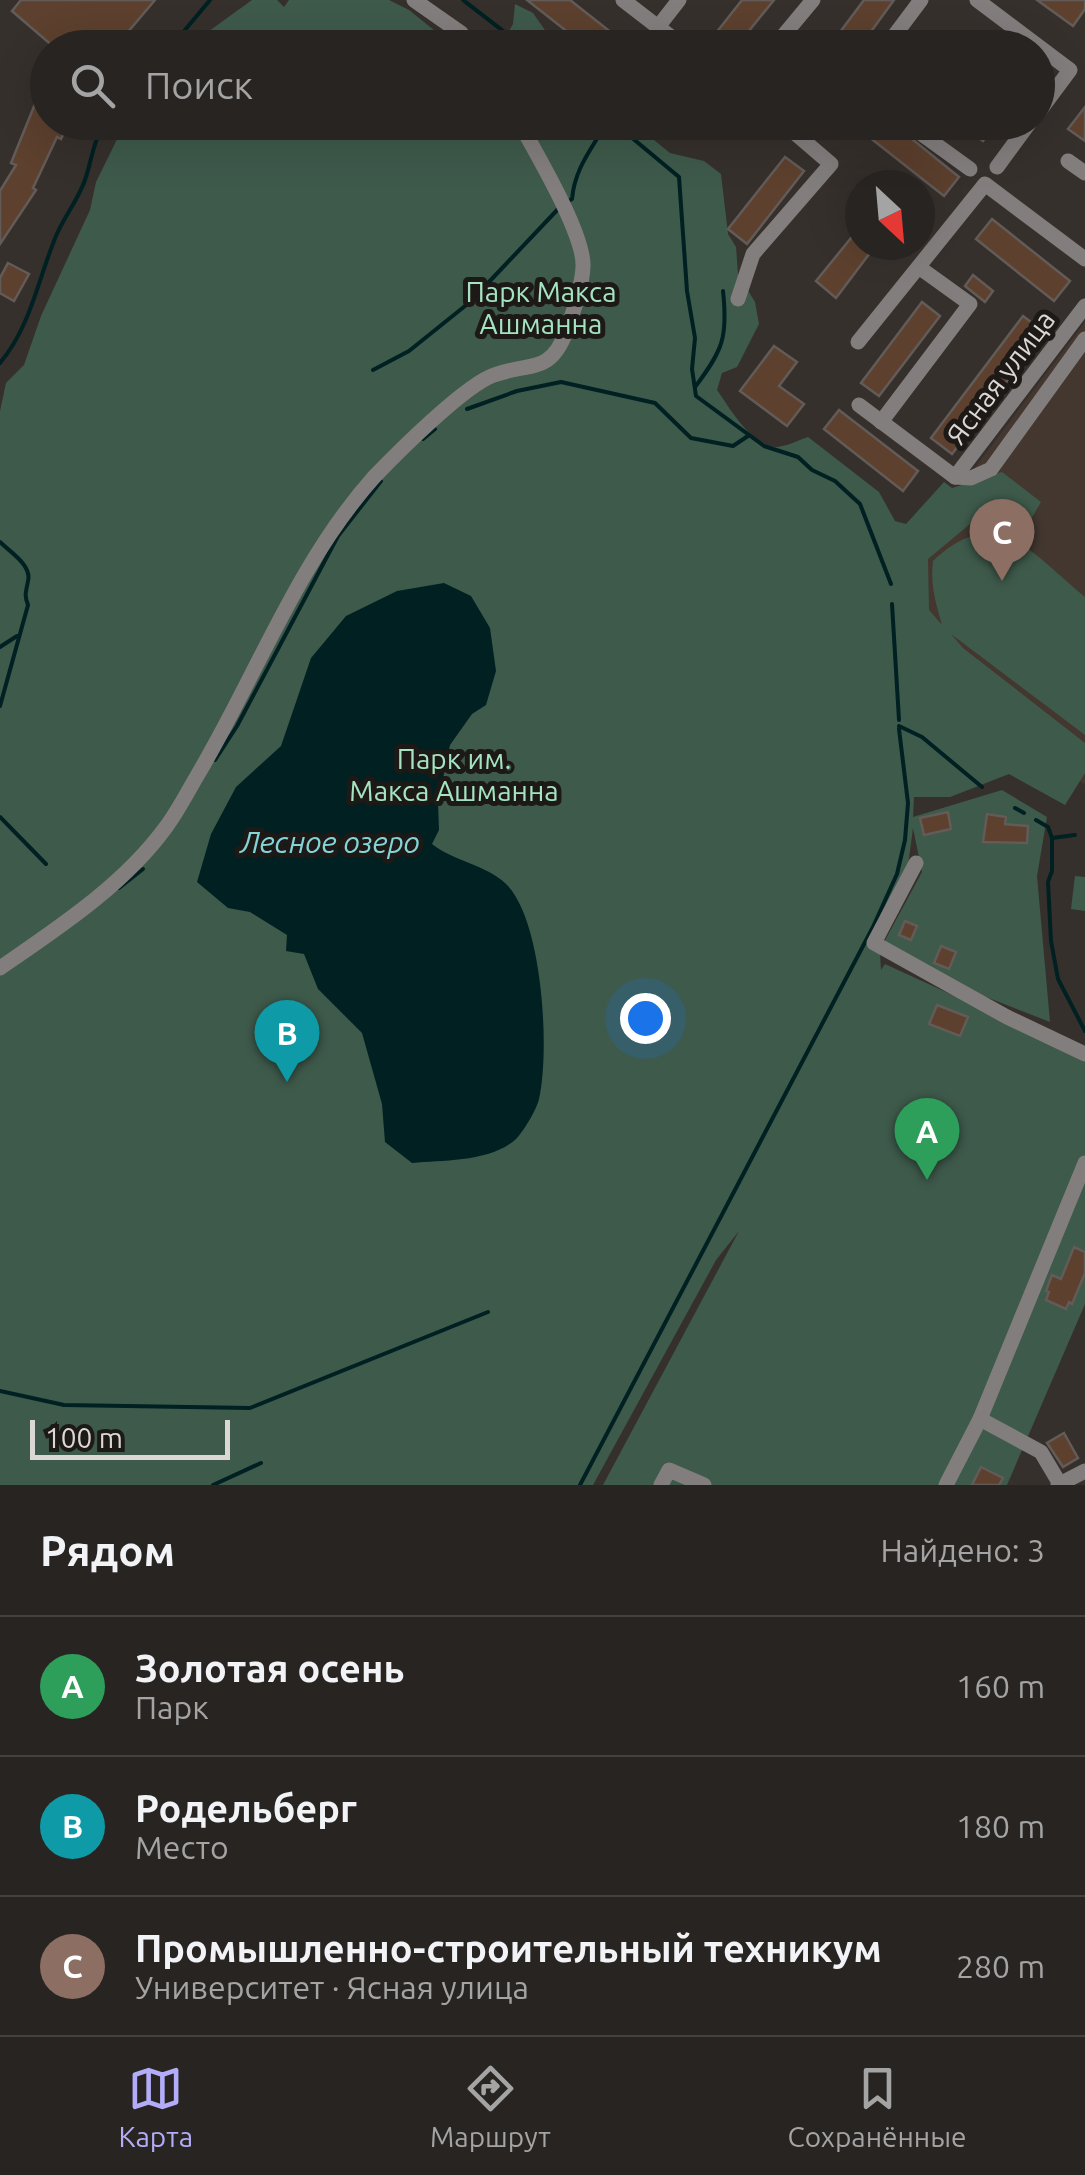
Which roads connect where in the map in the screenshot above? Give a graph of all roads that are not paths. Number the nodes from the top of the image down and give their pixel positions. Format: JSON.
{"nodes":[{"id":1,"x":414,"y":0,"type":"edge"},
{"id":2,"x":623,"y":0,"type":"edge"},
{"id":3,"x":679,"y":0,"type":"edge"},
{"id":4,"x":813,"y":0,"type":"edge"},
{"id":5,"x":921,"y":0,"type":"edge"},
{"id":6,"x":977,"y":0,"type":"edge"},
{"id":7,"x":658,"y":27,"type":"junction"},
{"id":8,"x":456,"y":30,"type":"edge"},
{"id":9,"x":662,"y":30,"type":"edge"},
{"id":10,"x":787,"y":30,"type":"edge"},
{"id":11,"x":898,"y":30,"type":"edge"},
{"id":12,"x":1017,"y":30,"type":"edge"},
{"id":13,"x":1055,"y":59,"type":"edge"},
{"id":14,"x":1055,"y":90,"type":"edge"},
{"id":15,"x":528,"y":140,"type":"edge"},
{"id":16,"x":802,"y":140,"type":"edge"},
{"id":17,"x":930,"y":140,"type":"edge"},
{"id":18,"x":1017,"y":140,"type":"edge"},
{"id":19,"x":1068,"y":161,"type":"dead end"},
{"id":20,"x":997,"y":167,"type":"dead end"},
{"id":21,"x":970,"y":169,"type":"dead end"},
{"id":22,"x":1085,"y":173,"type":"edge"},
{"id":23,"x":1085,"y":258,"type":"edge"},
{"id":24,"x":920,"y":268,"type":"junction"},
{"id":25,"x":738,"y":299,"type":"dead end"},
{"id":26,"x":1085,"y":306,"type":"edge"},
{"id":27,"x":1085,"y":339,"type":"edge"},
{"id":28,"x":858,"y":342,"type":"dead end"},
{"id":29,"x":858,"y":405,"type":"dead end"},
{"id":30,"x":881,"y":422,"type":"junction"},
{"id":31,"x":955,"y":477,"type":"junction"},
{"id":32,"x":916,"y":863,"type":"dead end"},
{"id":33,"x":0,"y":968,"type":"edge"},
{"id":34,"x":1085,"y":1054,"type":"edge"},
{"id":35,"x":1085,"y":1163,"type":"edge"},
{"id":36,"x":980,"y":1419,"type":"junction"},
{"id":37,"x":1085,"y":1471,"type":"edge"},
{"id":38,"x":1059,"y":1484,"type":"edge"},
{"id":39,"x":661,"y":1485,"type":"edge"},
{"id":40,"x":704,"y":1485,"type":"edge"},
{"id":41,"x":946,"y":1485,"type":"edge"}],
"edges":[{"from":1,"to":8,"type":"street"},
{"from":2,"to":7,"type":"street"},
{"from":3,"to":7,"type":"street"},
{"from":4,"to":10,"type":"street"},
{"from":5,"to":11,"type":"street"},
{"from":6,"to":12,"type":"street"},
{"from":7,"to":9,"type":"street"},
{"from":13,"to":14,"type":"street"},
{"from":15,"to":33,"type":"street"},
{"from":16,"to":25,"type":"street"},
{"from":17,"to":21,"type":"street"},
{"from":18,"to":20,"type":"street"},
{"from":19,"to":22,"type":"street"},
{"from":23,"to":24,"type":"street"},
{"from":24,"to":28,"type":"street"},
{"from":24,"to":30,"type":"street"},
{"from":26,"to":31,"type":"street","name":"Ясная улица"},
{"from":27,"to":31,"type":"street"},
{"from":29,"to":30,"type":"street","name":"Ясная улица"},
{"from":30,"to":31,"type":"street","name":"Ясная улица"},
{"from":32,"to":34,"type":"street"},
{"from":35,"to":36,"type":"street"},
{"from":36,"to":38,"type":"street"},
{"from":36,"to":41,"type":"street"},
{"from":37,"to":38,"type":"street"},
{"from":39,"to":40,"type":"street"}]}
